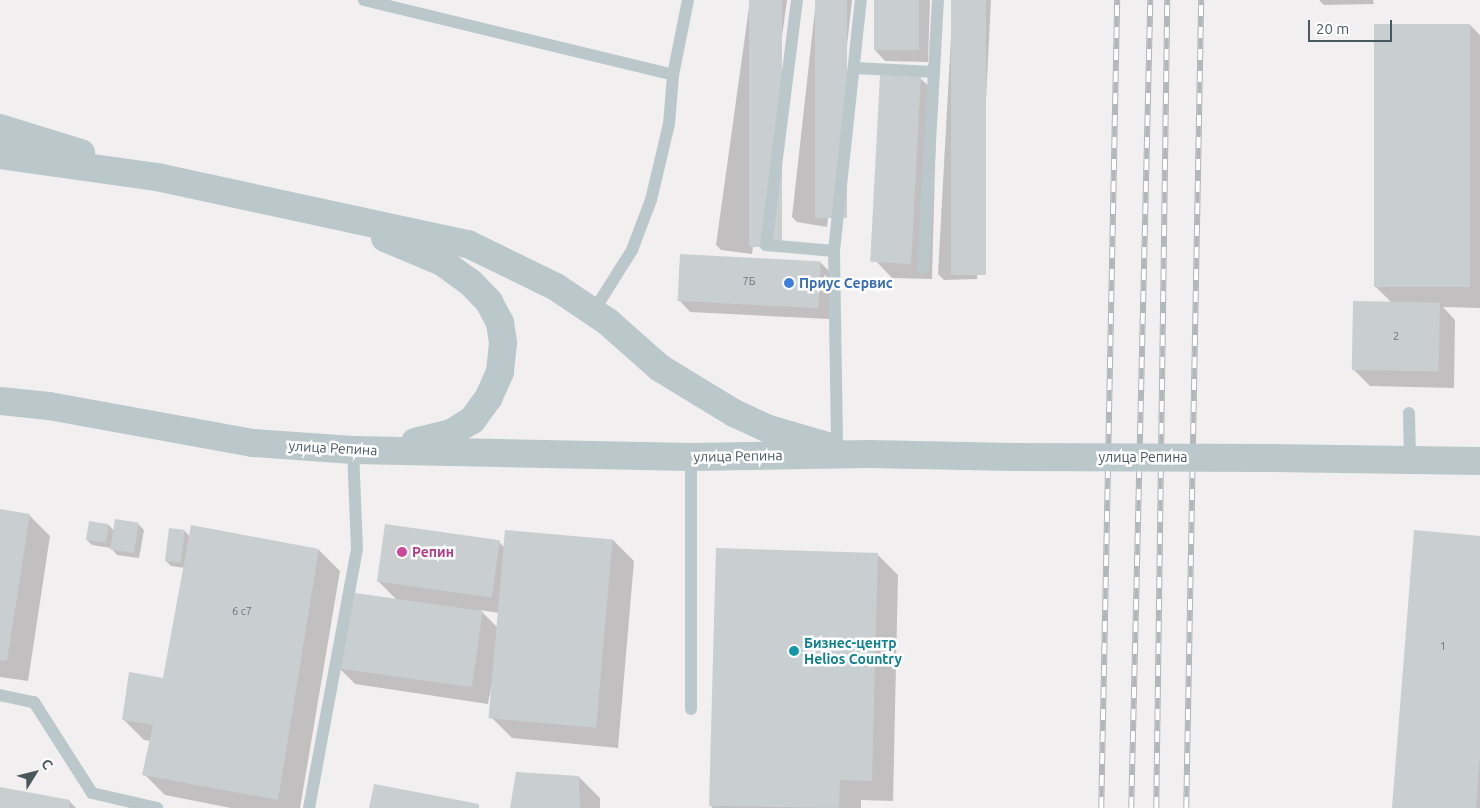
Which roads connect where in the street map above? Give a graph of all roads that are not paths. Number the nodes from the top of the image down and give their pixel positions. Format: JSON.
{"nodes":[{"id":1,"x":364,"y":0,"type":"edge"},
{"id":2,"x":688,"y":0,"type":"edge"},
{"id":3,"x":797,"y":0,"type":"edge"},
{"id":4,"x":861,"y":0,"type":"edge"},
{"id":5,"x":938,"y":0,"type":"edge"},
{"id":6,"x":854,"y":68,"type":"junction"},
{"id":7,"x":934,"y":72,"type":"junction"},
{"id":8,"x":673,"y":75,"type":"junction"},
{"id":9,"x":0,"y":128,"type":"edge"},
{"id":10,"x":0,"y":156,"type":"edge"},
{"id":11,"x":157,"y":177,"type":"junction"},
{"id":12,"x":312,"y":209,"type":"junction"},
{"id":13,"x":834,"y":251,"type":"junction"},
{"id":14,"x":923,"y":268,"type":"dead end"},
{"id":15,"x":593,"y":312,"type":"junction"},
{"id":16,"x":0,"y":392,"type":"edge"},
{"id":17,"x":0,"y":401,"type":"edge"},
{"id":18,"x":49,"y":406,"type":"junction"},
{"id":19,"x":1409,"y":413,"type":"dead end"},
{"id":20,"x":837,"y":449,"type":"junction"},
{"id":21,"x":361,"y":450,"type":"junction"},
{"id":22,"x":869,"y":454,"type":"junction"},
{"id":23,"x":691,"y":457,"type":"junction"},
{"id":24,"x":1410,"y":460,"type":"junction"},
{"id":25,"x":1480,"y":461,"type":"edge"},
{"id":26,"x":0,"y":695,"type":"edge"},
{"id":27,"x":691,"y":709,"type":"dead end"},
{"id":28,"x":157,"y":808,"type":"edge"},
{"id":29,"x":308,"y":808,"type":"edge"}],
"edges":[{"from":1,"to":8,"type":"lane"},
{"from":2,"to":8,"type":"lane"},
{"from":3,"to":13,"type":"lane"},
{"from":4,"to":6,"type":"lane"},
{"from":5,"to":7,"type":"lane"},
{"from":6,"to":7,"type":"lane"},
{"from":6,"to":13,"type":"lane"},
{"from":7,"to":14,"type":"lane"},
{"from":8,"to":15,"type":"lane"},
{"from":9,"to":11,"type":"street"},
{"from":10,"to":11,"type":"street"},
{"from":11,"to":12,"type":"street"},
{"from":12,"to":15,"type":"street"},
{"from":12,"to":21,"type":"street"},
{"from":13,"to":20,"type":"lane"},
{"from":15,"to":20,"type":"street"},
{"from":16,"to":18,"type":"street"},
{"from":17,"to":18,"type":"street","name":"улица Репина"},
{"from":18,"to":21,"type":"street","name":"улица Репина"},
{"from":19,"to":24,"type":"lane"},
{"from":20,"to":22,"type":"street"},
{"from":21,"to":23,"type":"street","name":"улица Репина"},
{"from":21,"to":29,"type":"lane"},
{"from":22,"to":23,"type":"street","name":"улица Репина"},
{"from":22,"to":24,"type":"street","name":"улица Репина","bridge":true},
{"from":23,"to":27,"type":"lane"},
{"from":24,"to":25,"type":"street","name":"улица Репина"},
{"from":26,"to":28,"type":"lane"}]}
